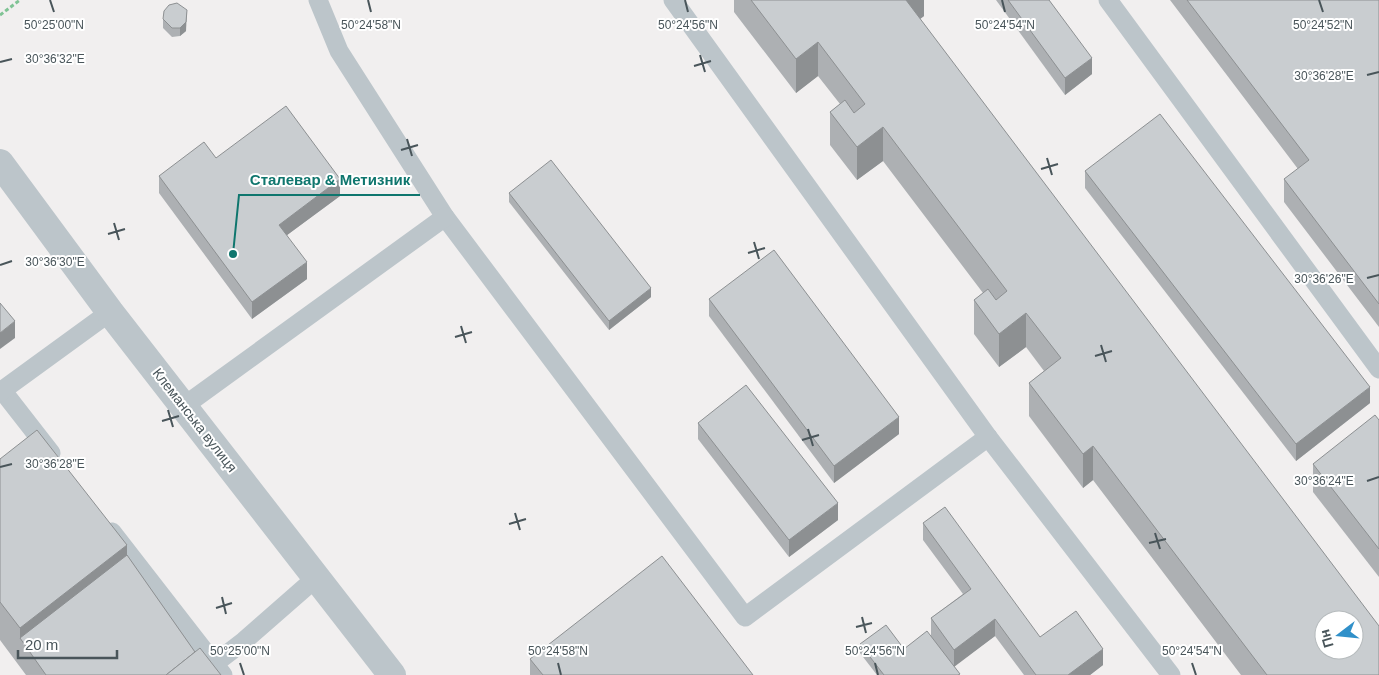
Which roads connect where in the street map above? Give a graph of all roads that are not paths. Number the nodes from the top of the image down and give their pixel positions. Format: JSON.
{"nodes":[{"id":1,"x":318,"y":0,"type":"edge"},
{"id":2,"x":673,"y":0,"type":"edge"},
{"id":3,"x":1108,"y":0,"type":"edge"},
{"id":4,"x":0,"y":162,"type":"edge"},
{"id":5,"x":445,"y":217,"type":"junction"},
{"id":6,"x":110,"y":312,"type":"junction"},
{"id":7,"x":1379,"y":369,"type":"edge"},
{"id":8,"x":1,"y":391,"type":"edge"},
{"id":9,"x":184,"y":406,"type":"junction"},
{"id":10,"x":988,"y":437,"type":"junction"},
{"id":11,"x":63,"y":468,"type":"edge"},
{"id":12,"x":99,"y":515,"type":"edge"},
{"id":13,"x":317,"y":577,"type":"junction"},
{"id":14,"x":219,"y":669,"type":"edge"},
{"id":15,"x":392,"y":675,"type":"edge"},
{"id":16,"x":1172,"y":675,"type":"edge"}],
"edges":[{"from":1,"to":5,"type":"lane"},
{"from":2,"to":10,"type":"lane"},
{"from":3,"to":7,"type":"lane"},
{"from":4,"to":6,"type":"street","name":"Клеманська вулиця"},
{"from":5,"to":9,"type":"lane"},
{"from":5,"to":10,"type":"lane"},
{"from":6,"to":8,"type":"lane"},
{"from":6,"to":9,"type":"street","name":"Клеманська вулиця"},
{"from":8,"to":11,"type":"lane"},
{"from":9,"to":13,"type":"street","name":"Клеманська вулиця"},
{"from":10,"to":16,"type":"lane"},
{"from":12,"to":14,"type":"lane"},
{"from":13,"to":14,"type":"lane"},
{"from":13,"to":15,"type":"street","name":"Клеманська вулиця"}]}
